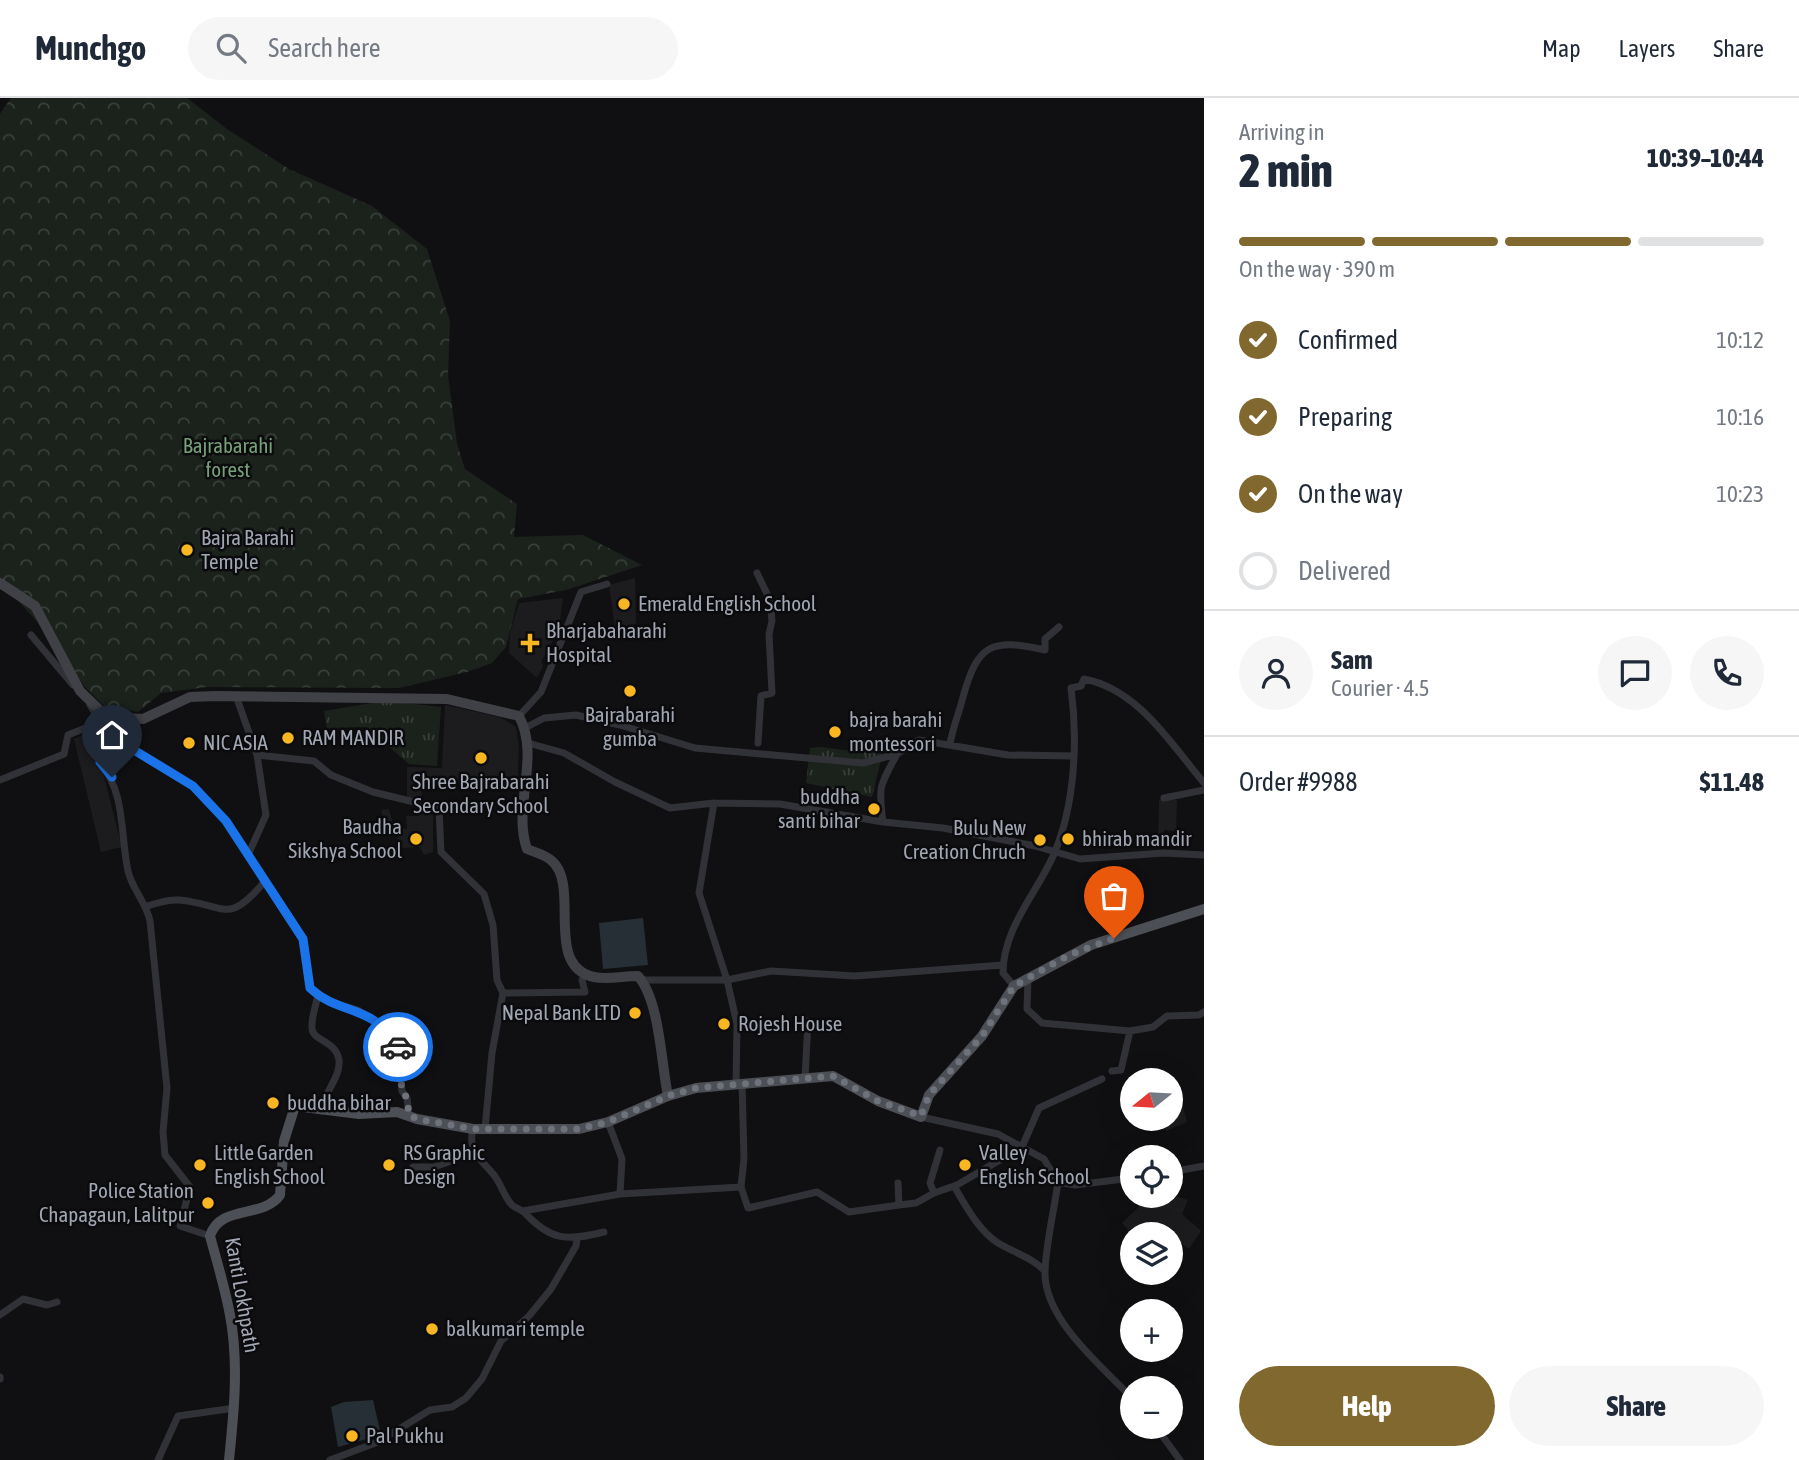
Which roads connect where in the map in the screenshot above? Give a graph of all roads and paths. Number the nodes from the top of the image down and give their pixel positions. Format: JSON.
{"nodes":[{"id":1,"x":757,"y":573,"type":"dead end"},
{"id":2,"x":0,"y":583,"type":"edge"},
{"id":3,"x":607,"y":584,"type":"dead end"},
{"id":4,"x":1059,"y":627,"type":"dead end"},
{"id":5,"x":31,"y":635,"type":"dead end"},
{"id":6,"x":236,"y":696,"type":"junction"},
{"id":7,"x":519,"y":716,"type":"junction"},
{"id":8,"x":525,"y":728,"type":"junction"},
{"id":9,"x":103,"y":739,"type":"junction"},
{"id":10,"x":528,"y":743,"type":"junction"},
{"id":11,"x":758,"y":743,"type":"dead end"},
{"id":12,"x":950,"y":744,"type":"junction"},
{"id":13,"x":897,"y":754,"type":"junction"},
{"id":14,"x":257,"y":755,"type":"junction"},
{"id":15,"x":1074,"y":757,"type":"junction"},
{"id":16,"x":0,"y":780,"type":"edge"},
{"id":17,"x":1204,"y":783,"type":"edge"},
{"id":18,"x":1204,"y":790,"type":"edge"},
{"id":19,"x":1164,"y":798,"type":"dead end"},
{"id":20,"x":714,"y":803,"type":"junction"},
{"id":21,"x":883,"y":822,"type":"junction"},
{"id":22,"x":1054,"y":853,"type":"junction"},
{"id":23,"x":248,"y":855,"type":"junction"},
{"id":24,"x":1204,"y":855,"type":"edge"},
{"id":25,"x":265,"y":881,"type":"junction"},
{"id":26,"x":147,"y":905,"type":"junction"},
{"id":27,"x":1204,"y":909,"type":"edge"},
{"id":28,"x":1003,"y":965,"type":"junction"},
{"id":29,"x":586,"y":974,"type":"junction"},
{"id":30,"x":1028,"y":976,"type":"junction"},
{"id":31,"x":641,"y":981,"type":"junction"},
{"id":32,"x":727,"y":981,"type":"junction"},
{"id":33,"x":1014,"y":986,"type":"junction"},
{"id":34,"x":503,"y":993,"type":"junction"},
{"id":35,"x":318,"y":995,"type":"junction"},
{"id":36,"x":1204,"y":1012,"type":"edge"},
{"id":37,"x":808,"y":1021,"type":"dead end"},
{"id":38,"x":1130,"y":1031,"type":"junction"},
{"id":39,"x":1112,"y":1071,"type":"dead end"},
{"id":40,"x":805,"y":1078,"type":"junction"},
{"id":41,"x":1102,"y":1079,"type":"dead end"},
{"id":42,"x":739,"y":1083,"type":"junction"},
{"id":43,"x":668,"y":1096,"type":"junction"},
{"id":44,"x":321,"y":1112,"type":"junction"},
{"id":45,"x":409,"y":1115,"type":"junction"},
{"id":46,"x":921,"y":1116,"type":"junction"},
{"id":47,"x":608,"y":1122,"type":"junction"},
{"id":48,"x":479,"y":1129,"type":"junction"},
{"id":49,"x":1022,"y":1147,"type":"junction"},
{"id":50,"x":940,"y":1150,"type":"dead end"},
{"id":51,"x":474,"y":1153,"type":"junction"},
{"id":52,"x":1204,"y":1166,"type":"edge"},
{"id":53,"x":413,"y":1167,"type":"dead end"},
{"id":54,"x":1183,"y":1170,"type":"edge"},
{"id":55,"x":1120,"y":1179,"type":"edge"},
{"id":56,"x":1058,"y":1182,"type":"junction"},
{"id":57,"x":898,"y":1183,"type":"dead end"},
{"id":58,"x":954,"y":1186,"type":"junction"},
{"id":59,"x":741,"y":1187,"type":"junction"},
{"id":60,"x":934,"y":1193,"type":"junction"},
{"id":61,"x":620,"y":1194,"type":"junction"},
{"id":62,"x":899,"y":1205,"type":"junction"},
{"id":63,"x":523,"y":1211,"type":"junction"},
{"id":64,"x":604,"y":1232,"type":"dead end"},
{"id":65,"x":210,"y":1236,"type":"junction"},
{"id":66,"x":577,"y":1239,"type":"junction"},
{"id":67,"x":1045,"y":1271,"type":"junction"},
{"id":68,"x":57,"y":1302,"type":"dead end"},
{"id":69,"x":0,"y":1315,"type":"edge"},
{"id":70,"x":1120,"y":1386,"type":"edge"},
{"id":71,"x":235,"y":1408,"type":"junction"},
{"id":72,"x":1165,"y":1439,"type":"edge"},
{"id":73,"x":158,"y":1460,"type":"edge"},
{"id":74,"x":229,"y":1460,"type":"edge"},
{"id":75,"x":330,"y":1460,"type":"edge"},
{"id":76,"x":1180,"y":1460,"type":"edge"}],
"edges":[{"from":1,"to":11,"type":"street"},
{"from":2,"to":6,"type":"street"},
{"from":3,"to":7,"type":"street"},
{"from":4,"to":12,"type":"street"},
{"from":5,"to":9,"type":"street"},
{"from":6,"to":7,"type":"street"},
{"from":6,"to":14,"type":"street"},
{"from":7,"to":8,"type":"street"},
{"from":8,"to":10,"type":"street"},
{"from":8,"to":13,"type":"street"},
{"from":9,"to":16,"type":"street"},
{"from":9,"to":23,"type":"street"},
{"from":9,"to":26,"type":"street"},
{"from":10,"to":20,"type":"street"},
{"from":10,"to":29,"type":"street"},
{"from":12,"to":13,"type":"street"},
{"from":12,"to":15,"type":"street"},
{"from":13,"to":21,"type":"street"},
{"from":14,"to":23,"type":"street"},
{"from":14,"to":34,"type":"street"},
{"from":15,"to":17,"type":"street"},
{"from":15,"to":22,"type":"street"},
{"from":18,"to":19,"type":"street"},
{"from":20,"to":21,"type":"street"},
{"from":20,"to":32,"type":"street"},
{"from":21,"to":22,"type":"street"},
{"from":22,"to":24,"type":"street"},
{"from":22,"to":28,"type":"street"},
{"from":23,"to":25,"type":"street"},
{"from":25,"to":26,"type":"street"},
{"from":25,"to":35,"type":"street"},
{"from":26,"to":65,"type":"street"},
{"from":27,"to":30,"type":"main road"},
{"from":28,"to":32,"type":"street"},
{"from":28,"to":33,"type":"street"},
{"from":29,"to":31,"type":"street"},
{"from":29,"to":34,"type":"street"},
{"from":30,"to":33,"type":"main road"},
{"from":30,"to":38,"type":"street"},
{"from":31,"to":32,"type":"street"},
{"from":31,"to":43,"type":"street"},
{"from":32,"to":42,"type":"street"},
{"from":33,"to":46,"type":"main road"},
{"from":34,"to":48,"type":"street"},
{"from":35,"to":44,"type":"street"},
{"from":35,"to":45,"type":"street"},
{"from":36,"to":38,"type":"street"},
{"from":37,"to":40,"type":"street"},
{"from":38,"to":39,"type":"street"},
{"from":40,"to":42,"type":"main road","name":"Kanti Lokhpath"},
{"from":40,"to":46,"type":"main road","name":"Kanti Lokhpath"},
{"from":41,"to":49,"type":"street"},
{"from":42,"to":43,"type":"main road","name":"Kanti Lokhpath"},
{"from":42,"to":59,"type":"street"},
{"from":43,"to":47,"type":"main road","name":"Kanti Lokhpath"},
{"from":44,"to":45,"type":"main road","name":"Kanti Lokhpath"},
{"from":44,"to":65,"type":"main road","name":"Kanti Lokhpath"},
{"from":45,"to":48,"type":"main road","name":"Kanti Lokhpath"},
{"from":46,"to":49,"type":"street"},
{"from":47,"to":48,"type":"main road","name":"Kanti Lokhpath"},
{"from":47,"to":61,"type":"street"},
{"from":48,"to":51,"type":"street"},
{"from":49,"to":56,"type":"street"},
{"from":49,"to":58,"type":"street"},
{"from":50,"to":60,"type":"street"},
{"from":51,"to":53,"type":"street"},
{"from":51,"to":63,"type":"street"},
{"from":52,"to":54,"type":"street"},
{"from":55,"to":56,"type":"street"},
{"from":56,"to":67,"type":"street"},
{"from":57,"to":62,"type":"street"},
{"from":58,"to":60,"type":"street"},
{"from":58,"to":67,"type":"street"},
{"from":59,"to":61,"type":"street"},
{"from":59,"to":62,"type":"street"},
{"from":60,"to":62,"type":"street"},
{"from":61,"to":63,"type":"street"},
{"from":63,"to":66,"type":"street"},
{"from":64,"to":66,"type":"street"},
{"from":65,"to":71,"type":"main road","name":"Kanti Lokhpath"},
{"from":66,"to":75,"type":"street"},
{"from":67,"to":70,"type":"street"},
{"from":68,"to":69,"type":"street"},
{"from":71,"to":73,"type":"street"},
{"from":71,"to":74,"type":"main road","name":"Kanti Lokhpath"},
{"from":72,"to":76,"type":"street"}]}
